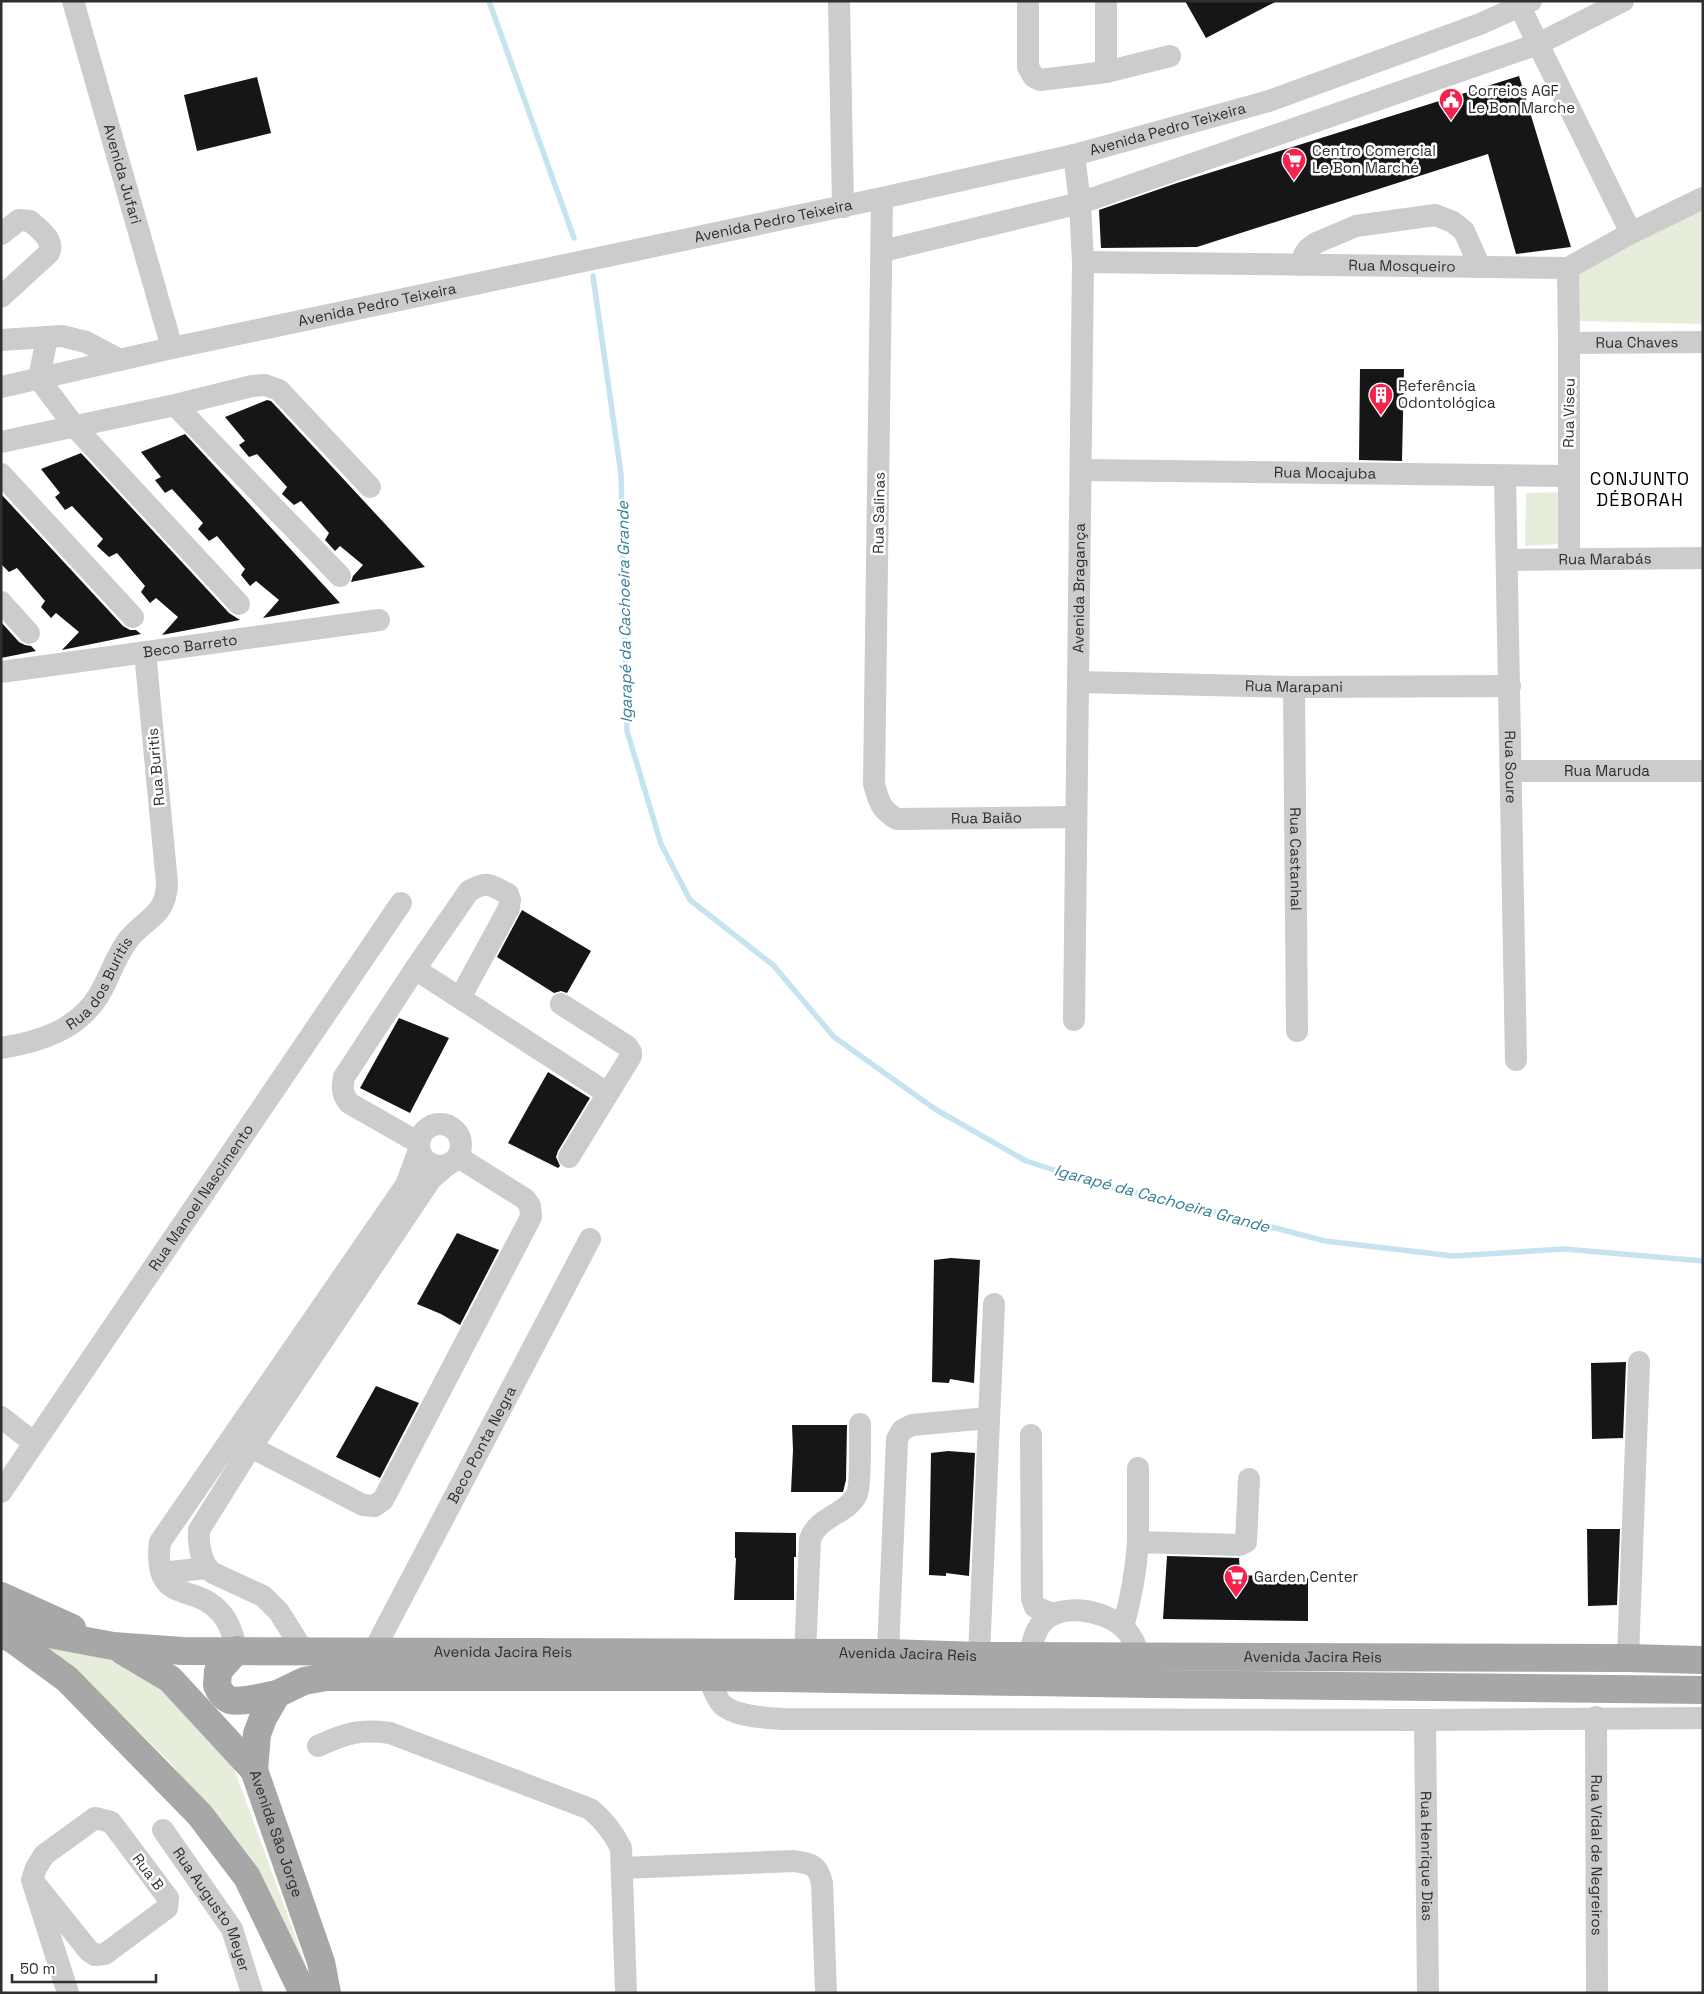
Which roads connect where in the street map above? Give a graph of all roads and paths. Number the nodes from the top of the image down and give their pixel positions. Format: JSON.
{"nodes":[{"id":1,"x":74,"y":1,"type":"edge"},
{"id":2,"x":839,"y":1,"type":"edge"},
{"id":3,"x":1028,"y":1,"type":"edge"},
{"id":4,"x":1106,"y":1,"type":"edge"},
{"id":5,"x":1623,"y":1,"type":"edge"},
{"id":6,"x":1523,"y":3,"type":"edge"},
{"id":7,"x":1538,"y":44,"type":"junction"},
{"id":8,"x":1170,"y":56,"type":"dead end"},
{"id":9,"x":1106,"y":72,"type":"junction"},
{"id":10,"x":1074,"y":156,"type":"junction"},
{"id":11,"x":882,"y":198,"type":"junction"},
{"id":12,"x":1703,"y":198,"type":"edge"},
{"id":13,"x":1080,"y":203,"type":"junction"},
{"id":14,"x":843,"y":207,"type":"junction"},
{"id":15,"x":1631,"y":232,"type":"junction"},
{"id":16,"x":1,"y":234,"type":"edge"},
{"id":17,"x":883,"y":251,"type":"junction"},
{"id":18,"x":1083,"y":262,"type":"junction"},
{"id":19,"x":1301,"y":265,"type":"junction"},
{"id":20,"x":1480,"y":267,"type":"junction"},
{"id":21,"x":1568,"y":268,"type":"junction"},
{"id":22,"x":1,"y":297,"type":"edge"},
{"id":23,"x":47,"y":337,"type":"junction"},
{"id":24,"x":1,"y":340,"type":"edge"},
{"id":25,"x":1703,"y":342,"type":"edge"},
{"id":26,"x":1570,"y":343,"type":"junction"},
{"id":27,"x":172,"y":348,"type":"junction"},
{"id":28,"x":120,"y":360,"type":"junction"},
{"id":29,"x":39,"y":379,"type":"junction"},
{"id":30,"x":1,"y":387,"type":"edge"},
{"id":31,"x":175,"y":405,"type":"junction"},
{"id":32,"x":75,"y":427,"type":"junction"},
{"id":33,"x":1,"y":442,"type":"edge"},
{"id":34,"x":1081,"y":470,"type":"junction"},
{"id":35,"x":1,"y":474,"type":"edge"},
{"id":36,"x":1505,"y":476,"type":"junction"},
{"id":37,"x":1568,"y":476,"type":"junction"},
{"id":38,"x":370,"y":487,"type":"dead end"},
{"id":39,"x":1569,"y":558,"type":"junction"},
{"id":40,"x":1703,"y":558,"type":"edge"},
{"id":41,"x":1507,"y":560,"type":"junction"},
{"id":42,"x":340,"y":576,"type":"dead end"},
{"id":43,"x":1,"y":602,"type":"edge"},
{"id":44,"x":239,"y":604,"type":"dead end"},
{"id":45,"x":133,"y":617,"type":"dead end"},
{"id":46,"x":379,"y":620,"type":"dead end"},
{"id":47,"x":29,"y":633,"type":"dead end"},
{"id":48,"x":145,"y":652,"type":"junction"},
{"id":49,"x":1,"y":672,"type":"edge"},
{"id":50,"x":1078,"y":682,"type":"junction"},
{"id":51,"x":1294,"y":686,"type":"junction"},
{"id":52,"x":1510,"y":686,"type":"junction"},
{"id":53,"x":1511,"y":771,"type":"junction"},
{"id":54,"x":1703,"y":771,"type":"edge"},
{"id":55,"x":1076,"y":817,"type":"junction"},
{"id":56,"x":897,"y":819,"type":"joint"},
{"id":57,"x":167,"y":883,"type":"joint"},
{"id":58,"x":401,"y":903,"type":"dead end"},
{"id":59,"x":415,"y":969,"type":"junction"},
{"id":60,"x":460,"y":998,"type":"junction"},
{"id":61,"x":561,"y":1004,"type":"dead end"},
{"id":62,"x":1074,"y":1020,"type":"dead end"},
{"id":63,"x":1298,"y":1031,"type":"dead end"},
{"id":64,"x":1,"y":1048,"type":"edge"},
{"id":65,"x":1516,"y":1060,"type":"dead end"},
{"id":66,"x":607,"y":1093,"type":"junction"},
{"id":67,"x":419,"y":1146,"type":"junction"},
{"id":68,"x":569,"y":1157,"type":"dead end"},
{"id":69,"x":452,"y":1161,"type":"junction"},
{"id":70,"x":590,"y":1239,"type":"dead end"},
{"id":71,"x":994,"y":1304,"type":"dead end"},
{"id":72,"x":1639,"y":1362,"type":"dead end"},
{"id":73,"x":1,"y":1417,"type":"edge"},
{"id":74,"x":988,"y":1418,"type":"junction"},
{"id":75,"x":860,"y":1424,"type":"dead end"},
{"id":76,"x":1031,"y":1435,"type":"dead end"},
{"id":77,"x":232,"y":1437,"type":"junction"},
{"id":78,"x":34,"y":1443,"type":"junction"},
{"id":79,"x":251,"y":1448,"type":"junction"},
{"id":80,"x":1138,"y":1468,"type":"dead end"},
{"id":81,"x":1249,"y":1479,"type":"dead end"},
{"id":82,"x":1,"y":1492,"type":"edge"},
{"id":83,"x":1138,"y":1542,"type":"junction"},
{"id":84,"x":206,"y":1568,"type":"junction"},
{"id":85,"x":162,"y":1573,"type":"junction"},
{"id":86,"x":1,"y":1596,"type":"edge"},
{"id":87,"x":1053,"y":1614,"type":"junction"},
{"id":88,"x":1,"y":1625,"type":"edge"},
{"id":89,"x":1123,"y":1627,"type":"junction"},
{"id":90,"x":1,"y":1635,"type":"edge"},
{"id":91,"x":113,"y":1646,"type":"junction"},
{"id":92,"x":237,"y":1650,"type":"junction"},
{"id":93,"x":304,"y":1652,"type":"junction"},
{"id":94,"x":373,"y":1652,"type":"junction"},
{"id":95,"x":888,"y":1653,"type":"junction"},
{"id":96,"x":805,"y":1654,"type":"junction"},
{"id":97,"x":979,"y":1656,"type":"junction"},
{"id":98,"x":1029,"y":1656,"type":"junction"},
{"id":99,"x":1140,"y":1657,"type":"junction"},
{"id":100,"x":1628,"y":1658,"type":"junction"},
{"id":101,"x":1703,"y":1660,"type":"edge"},
{"id":102,"x":708,"y":1677,"type":"junction"},
{"id":103,"x":1703,"y":1690,"type":"edge"},
{"id":104,"x":277,"y":1694,"type":"junction"},
{"id":105,"x":1596,"y":1717,"type":"junction"},
{"id":106,"x":1703,"y":1718,"type":"edge"},
{"id":107,"x":1425,"y":1720,"type":"junction"},
{"id":108,"x":318,"y":1746,"type":"dead end"},
{"id":109,"x":254,"y":1770,"type":"junction"},
{"id":110,"x":163,"y":1830,"type":"dead end"},
{"id":111,"x":622,"y":1868,"type":"junction"},
{"id":112,"x":32,"y":1880,"type":"junction"},
{"id":113,"x":68,"y":1993,"type":"edge"},
{"id":114,"x":252,"y":1993,"type":"edge"},
{"id":115,"x":303,"y":1993,"type":"edge"},
{"id":116,"x":327,"y":1993,"type":"edge"},
{"id":117,"x":626,"y":1993,"type":"edge"},
{"id":118,"x":826,"y":1993,"type":"edge"},
{"id":119,"x":1428,"y":1993,"type":"edge"},
{"id":120,"x":1597,"y":1993,"type":"edge"}],
"edges":[{"from":1,"to":27,"type":"street","name":"Avenida Jufari"},
{"from":2,"to":14,"type":"street"},
{"from":3,"to":9,"type":"street"},
{"from":4,"to":9,"type":"street"},
{"from":5,"to":7,"type":"street"},
{"from":6,"to":7,"type":"street"},
{"from":6,"to":10,"type":"street","name":"Avenida Pedro Teixeira"},
{"from":7,"to":13,"type":"street"},
{"from":7,"to":15,"type":"street"},
{"from":8,"to":9,"type":"street"},
{"from":10,"to":11,"type":"street","name":"Avenida Pedro Teixeira"},
{"from":10,"to":13,"type":"street","name":"Avenida Bragança"},
{"from":11,"to":14,"type":"street","name":"Avenida Pedro Teixeira"},
{"from":11,"to":17,"type":"street","name":"Rua Salinas"},
{"from":12,"to":15,"type":"street"},
{"from":13,"to":17,"type":"street"},
{"from":13,"to":18,"type":"street","name":"Avenida Bragança"},
{"from":14,"to":27,"type":"street","name":"Avenida Pedro Teixeira"},
{"from":15,"to":21,"type":"street"},
{"from":16,"to":22,"type":"street"},
{"from":17,"to":56,"type":"street","name":"Rua Salinas"},
{"from":18,"to":19,"type":"street","name":"Rua Mosqueiro"},
{"from":18,"to":34,"type":"street","name":"Avenida Bragança"},
{"from":19,"to":20,"type":"street","name":"Rua Mosqueiro"},
{"from":19,"to":20,"type":"street"},
{"from":20,"to":21,"type":"street","name":"Rua Mosqueiro"},
{"from":21,"to":26,"type":"street","name":"Rua Viseu"},
{"from":23,"to":24,"type":"street"},
{"from":23,"to":28,"type":"street"},
{"from":23,"to":29,"type":"street"},
{"from":25,"to":26,"type":"street","name":"Rua Chaves"},
{"from":26,"to":37,"type":"street","name":"Rua Viseu"},
{"from":27,"to":28,"type":"street","name":"Avenida Pedro Teixeira"},
{"from":28,"to":29,"type":"street","name":"Avenida Pedro Teixeira"},
{"from":29,"to":30,"type":"street","name":"Avenida Pedro Teixeira"},
{"from":29,"to":32,"type":"street"},
{"from":31,"to":32,"type":"street"},
{"from":31,"to":38,"type":"street"},
{"from":31,"to":42,"type":"street"},
{"from":32,"to":33,"type":"street"},
{"from":32,"to":44,"type":"street"},
{"from":34,"to":36,"type":"street","name":"Rua Mocajuba"},
{"from":34,"to":50,"type":"street","name":"Avenida Bragança"},
{"from":35,"to":45,"type":"street"},
{"from":36,"to":37,"type":"street","name":"Rua Mocajuba"},
{"from":36,"to":41,"type":"street","name":"Rua Soure"},
{"from":37,"to":39,"type":"street","name":"Rua Viseu"},
{"from":39,"to":40,"type":"street","name":"Rua Marabás"},
{"from":39,"to":41,"type":"street","name":"Rua Marabás"},
{"from":41,"to":52,"type":"street","name":"Rua Soure"},
{"from":43,"to":47,"type":"street"},
{"from":46,"to":48,"type":"street","name":"Beco Barreto"},
{"from":48,"to":49,"type":"street","name":"Beco Barreto"},
{"from":48,"to":57,"type":"street","name":"Rua Buritis"},
{"from":50,"to":51,"type":"street","name":"Rua Marapani"},
{"from":50,"to":55,"type":"street","name":"Avenida Bragança"},
{"from":51,"to":52,"type":"street","name":"Rua Marapani"},
{"from":51,"to":63,"type":"street","name":"Rua Castanhal"},
{"from":52,"to":53,"type":"street","name":"Rua Soure"},
{"from":53,"to":54,"type":"street","name":"Rua Maruda"},
{"from":53,"to":65,"type":"street","name":"Rua Soure"},
{"from":55,"to":56,"type":"street","name":"Rua Baião"},
{"from":55,"to":62,"type":"street","name":"Avenida Bragança"},
{"from":57,"to":64,"type":"street","name":"Rua dos Buritis"},
{"from":58,"to":78,"type":"street","name":"Rua Manoel Nascimento"},
{"from":59,"to":60,"type":"street"},
{"from":59,"to":60,"type":"street"},
{"from":59,"to":67,"type":"street"},
{"from":60,"to":66,"type":"street"},
{"from":61,"to":66,"type":"street"},
{"from":66,"to":68,"type":"street"},
{"from":67,"to":69,"type":"street"},
{"from":67,"to":69,"type":"street"},
{"from":67,"to":77,"type":"street"},
{"from":69,"to":79,"type":"street"},
{"from":69,"to":79,"type":"street"},
{"from":70,"to":94,"type":"street","name":"Beco Ponta Negra"},
{"from":71,"to":74,"type":"street"},
{"from":72,"to":100,"type":"street"},
{"from":73,"to":78,"type":"street"},
{"from":74,"to":95,"type":"street"},
{"from":74,"to":97,"type":"street"},
{"from":75,"to":96,"type":"street"},
{"from":76,"to":87,"type":"street"},
{"from":77,"to":79,"type":"street"},
{"from":77,"to":85,"type":"street"},
{"from":78,"to":82,"type":"street","name":"Rua Manoel Nascimento"},
{"from":79,"to":84,"type":"street"},
{"from":80,"to":83,"type":"street"},
{"from":81,"to":83,"type":"street"},
{"from":83,"to":89,"type":"street"},
{"from":84,"to":85,"type":"street"},
{"from":84,"to":93,"type":"street"},
{"from":85,"to":92,"type":"street"},
{"from":86,"to":91,"type":"main road","name":"Avenida São Jorge"},
{"from":87,"to":89,"type":"street"},
{"from":87,"to":98,"type":"street"},
{"from":88,"to":91,"type":"main road","name":"Avenida São Jorge"},
{"from":89,"to":99,"type":"street"},
{"from":90,"to":115,"type":"main road"},
{"from":91,"to":92,"type":"main road","name":"Avenida Jacira Reis"},
{"from":91,"to":109,"type":"main road","name":"Avenida São Jorge"},
{"from":92,"to":93,"type":"main road","name":"Avenida Jacira Reis"},
{"from":92,"to":104,"type":"main road","name":"Avenida Jacira Reis"},
{"from":93,"to":94,"type":"main road","name":"Avenida Jacira Reis"},
{"from":94,"to":96,"type":"main road","name":"Avenida Jacira Reis"},
{"from":95,"to":96,"type":"main road","name":"Avenida Jacira Reis"},
{"from":95,"to":97,"type":"main road","name":"Avenida Jacira Reis"},
{"from":97,"to":98,"type":"main road","name":"Avenida Jacira Reis"},
{"from":98,"to":99,"type":"main road","name":"Avenida Jacira Reis"},
{"from":99,"to":100,"type":"main road","name":"Avenida Jacira Reis"},
{"from":100,"to":101,"type":"main road","name":"Avenida Jacira Reis"},
{"from":102,"to":103,"type":"main road","name":"Avenida Jacira Reis"},
{"from":102,"to":104,"type":"main road","name":"Avenida Jacira Reis"},
{"from":102,"to":107,"type":"street"},
{"from":104,"to":109,"type":"main road"},
{"from":105,"to":106,"type":"street"},
{"from":105,"to":107,"type":"street"},
{"from":105,"to":120,"type":"street","name":"Rua Vidal de Negreiros"},
{"from":107,"to":119,"type":"street","name":"Rua Henrique Dias"},
{"from":108,"to":111,"type":"street"},
{"from":109,"to":116,"type":"main road","name":"Avenida São Jorge"},
{"from":110,"to":114,"type":"street","name":"Rua Augusto Meyer"},
{"from":111,"to":117,"type":"street"},
{"from":111,"to":118,"type":"street"},
{"from":112,"to":112,"type":"street","name":"Rua B"},
{"from":112,"to":113,"type":"street"}]}
